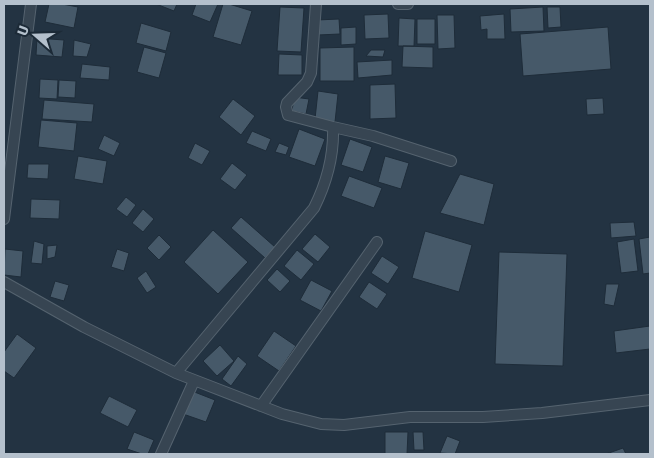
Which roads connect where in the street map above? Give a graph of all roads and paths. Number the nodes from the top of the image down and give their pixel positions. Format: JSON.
{"nodes":[{"id":1,"x":30,"y":4,"type":"edge"},
{"id":2,"x":316,"y":4,"type":"edge"},
{"id":3,"x":398,"y":4,"type":"edge"},
{"id":4,"x":408,"y":4,"type":"edge"},
{"id":5,"x":333,"y":127,"type":"junction"},
{"id":6,"x":451,"y":161,"type":"dead end"},
{"id":7,"x":4,"y":219,"type":"edge"},
{"id":8,"x":377,"y":242,"type":"dead end"},
{"id":9,"x":4,"y":282,"type":"edge"},
{"id":10,"x":176,"y":373,"type":"junction"},
{"id":11,"x":194,"y":381,"type":"junction"},
{"id":12,"x":650,"y":400,"type":"edge"},
{"id":13,"x":261,"y":406,"type":"junction"},
{"id":14,"x":161,"y":454,"type":"edge"}],
"edges":[{"from":1,"to":7,"type":"street"},
{"from":2,"to":5,"type":"street"},
{"from":3,"to":4,"type":"street"},
{"from":5,"to":6,"type":"street"},
{"from":5,"to":10,"type":"street"},
{"from":8,"to":13,"type":"street"},
{"from":9,"to":10,"type":"street"},
{"from":10,"to":11,"type":"street"},
{"from":11,"to":13,"type":"street"},
{"from":11,"to":14,"type":"street"},
{"from":12,"to":13,"type":"street"}]}
